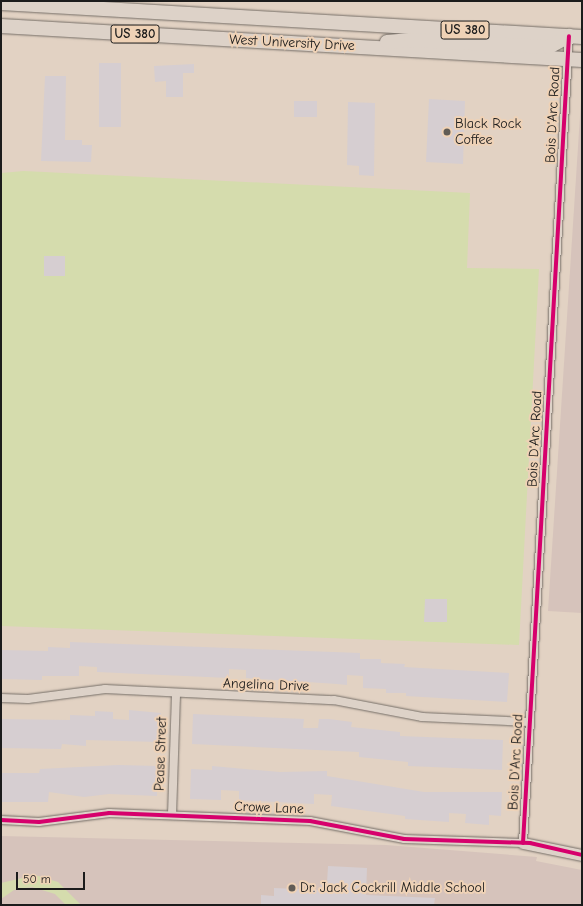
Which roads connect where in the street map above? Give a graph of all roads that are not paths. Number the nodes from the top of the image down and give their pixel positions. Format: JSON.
{"nodes":[{"id":1,"x":1,"y":3,"type":"edge"},
{"id":2,"x":224,"y":16,"type":"junction"},
{"id":3,"x":1,"y":26,"type":"edge"},
{"id":4,"x":575,"y":36,"type":"edge"},
{"id":5,"x":218,"y":39,"type":"junction"},
{"id":6,"x":350,"y":46,"type":"junction"},
{"id":7,"x":567,"y":60,"type":"junction"},
{"id":8,"x":582,"y":60,"type":"edge"},
{"id":9,"x":176,"y":694,"type":"junction"},
{"id":10,"x":1,"y":698,"type":"edge"},
{"id":11,"x":530,"y":722,"type":"junction"},
{"id":12,"x":172,"y":816,"type":"junction"},
{"id":13,"x":1,"y":820,"type":"edge"},
{"id":14,"x":523,"y":843,"type":"junction"},
{"id":15,"x":582,"y":855,"type":"edge"}],
"edges":[{"from":1,"to":2,"type":"highway","name":"West University Drive","number":"US 380"},
{"from":2,"to":4,"type":"highway","name":"West University Drive","number":"US 380"},
{"from":2,"to":5,"type":"highway"},
{"from":3,"to":5,"type":"highway","name":"West University Drive","number":"US 380"},
{"from":4,"to":6,"type":"highway"},
{"from":4,"to":7,"type":"street","name":"Bois D'Arc Road"},
{"from":5,"to":6,"type":"highway","name":"West University Drive","number":"US 380"},
{"from":6,"to":7,"type":"highway","name":"West University Drive","number":"US 380"},
{"from":7,"to":8,"type":"highway","name":"West University Drive","number":"US 380"},
{"from":7,"to":11,"type":"street","name":"Bois D'Arc Road"},
{"from":9,"to":10,"type":"street","name":"Angelina Drive"},
{"from":9,"to":11,"type":"street","name":"Angelina Drive"},
{"from":9,"to":12,"type":"street","name":"Pease Street"},
{"from":11,"to":14,"type":"street","name":"Bois D'Arc Road"},
{"from":12,"to":13,"type":"street","name":"Crowe Lane"},
{"from":12,"to":14,"type":"street","name":"Crowe Lane"},
{"from":14,"to":15,"type":"street","name":"Crowe Lane"}]}
